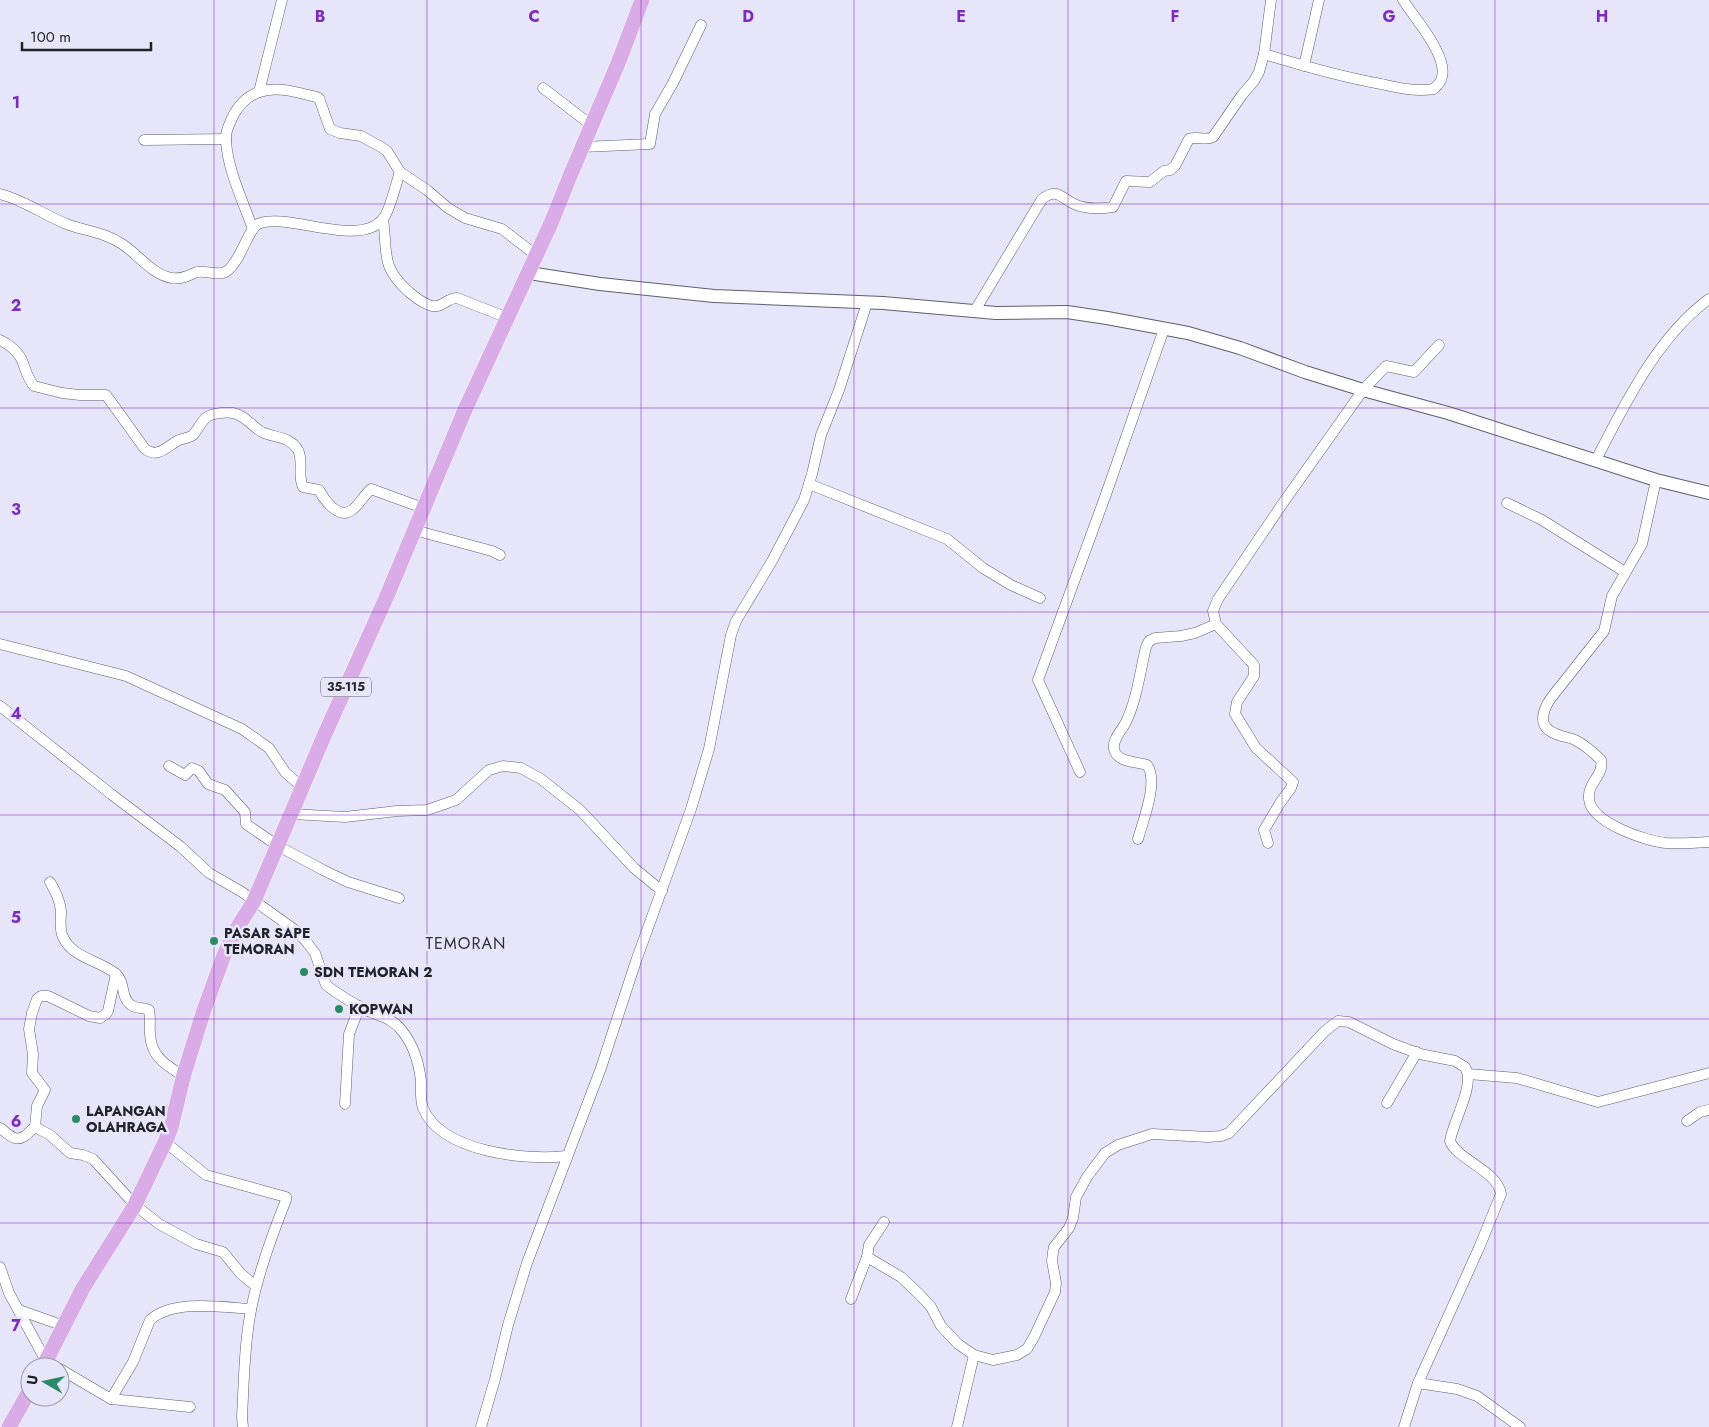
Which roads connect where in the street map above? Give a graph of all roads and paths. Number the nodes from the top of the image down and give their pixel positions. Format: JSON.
{"nodes":[{"id":1,"x":282,"y":0,"type":"edge"},
{"id":2,"x":642,"y":0,"type":"edge"},
{"id":3,"x":1271,"y":0,"type":"edge"},
{"id":4,"x":1319,"y":0,"type":"edge"},
{"id":5,"x":1403,"y":0,"type":"edge"},
{"id":6,"x":700,"y":24,"type":"dead end"},
{"id":7,"x":1264,"y":54,"type":"junction"},
{"id":8,"x":1304,"y":66,"type":"junction"},
{"id":9,"x":543,"y":88,"type":"dead end"},
{"id":10,"x":259,"y":92,"type":"junction"},
{"id":11,"x":591,"y":126,"type":"junction"},
{"id":12,"x":144,"y":140,"type":"dead end"},
{"id":13,"x":226,"y":140,"type":"junction"},
{"id":14,"x":582,"y":146,"type":"junction"},
{"id":15,"x":400,"y":172,"type":"junction"},
{"id":16,"x":0,"y":194,"type":"edge"},
{"id":17,"x":383,"y":219,"type":"junction"},
{"id":18,"x":253,"y":229,"type":"junction"},
{"id":19,"x":537,"y":256,"type":"junction"},
{"id":20,"x":529,"y":272,"type":"junction"},
{"id":21,"x":1709,"y":299,"type":"edge"},
{"id":22,"x":867,"y":303,"type":"junction"},
{"id":23,"x":974,"y":312,"type":"junction"},
{"id":24,"x":508,"y":318,"type":"junction"},
{"id":25,"x":1164,"y":329,"type":"junction"},
{"id":26,"x":0,"y":340,"type":"edge"},
{"id":27,"x":1439,"y":345,"type":"dead end"},
{"id":28,"x":1363,"y":390,"type":"junction"},
{"id":29,"x":1596,"y":460,"type":"junction"},
{"id":30,"x":1656,"y":480,"type":"junction"},
{"id":31,"x":809,"y":484,"type":"junction"},
{"id":32,"x":1709,"y":493,"type":"edge"},
{"id":33,"x":1507,"y":503,"type":"dead end"},
{"id":34,"x":423,"y":508,"type":"junction"},
{"id":35,"x":414,"y":530,"type":"junction"},
{"id":36,"x":500,"y":555,"type":"dead end"},
{"id":37,"x":1625,"y":572,"type":"junction"},
{"id":38,"x":1040,"y":598,"type":"dead end"},
{"id":39,"x":1216,"y":624,"type":"junction"},
{"id":40,"x":0,"y":644,"type":"edge"},
{"id":41,"x":0,"y":706,"type":"edge"},
{"id":42,"x":169,"y":766,"type":"dead end"},
{"id":43,"x":1080,"y":772,"type":"dead end"},
{"id":44,"x":303,"y":788,"type":"junction"},
{"id":45,"x":292,"y":814,"type":"junction"},
{"id":46,"x":1138,"y":839,"type":"dead end"},
{"id":47,"x":1709,"y":842,"type":"edge"},
{"id":48,"x":1268,"y":843,"type":"dead end"},
{"id":49,"x":278,"y":846,"type":"junction"},
{"id":50,"x":50,"y":882,"type":"dead end"},
{"id":51,"x":662,"y":891,"type":"junction"},
{"id":52,"x":399,"y":898,"type":"dead end"},
{"id":53,"x":254,"y":901,"type":"junction"},
{"id":54,"x":116,"y":974,"type":"junction"},
{"id":55,"x":360,"y":1006,"type":"junction"},
{"id":56,"x":1417,"y":1052,"type":"junction"},
{"id":57,"x":1709,"y":1073,"type":"edge"},
{"id":58,"x":1468,"y":1074,"type":"junction"},
{"id":59,"x":183,"y":1076,"type":"junction"},
{"id":60,"x":1387,"y":1103,"type":"dead end"},
{"id":61,"x":345,"y":1104,"type":"dead end"},
{"id":62,"x":1709,"y":1110,"type":"edge"},
{"id":63,"x":1687,"y":1121,"type":"dead end"},
{"id":64,"x":35,"y":1127,"type":"junction"},
{"id":65,"x":0,"y":1128,"type":"edge"},
{"id":66,"x":166,"y":1142,"type":"junction"},
{"id":67,"x":566,"y":1156,"type":"junction"},
{"id":68,"x":135,"y":1205,"type":"junction"},
{"id":69,"x":884,"y":1222,"type":"dead end"},
{"id":70,"x":867,"y":1257,"type":"junction"},
{"id":71,"x":0,"y":1268,"type":"edge"},
{"id":72,"x":256,"y":1286,"type":"junction"},
{"id":73,"x":851,"y":1299,"type":"dead end"},
{"id":74,"x":251,"y":1309,"type":"junction"},
{"id":75,"x":19,"y":1310,"type":"junction"},
{"id":76,"x":64,"y":1326,"type":"junction"},
{"id":77,"x":974,"y":1355,"type":"junction"},
{"id":78,"x":47,"y":1357,"type":"edge"},
{"id":79,"x":55,"y":1357,"type":"edge"},
{"id":80,"x":70,"y":1376,"type":"edge"},
{"id":81,"x":1418,"y":1382,"type":"junction"},
{"id":82,"x":111,"y":1399,"type":"junction"},
{"id":83,"x":20,"y":1407,"type":"edge"},
{"id":84,"x":190,"y":1407,"type":"dead end"},
{"id":85,"x":9,"y":1427,"type":"edge"},
{"id":86,"x":243,"y":1427,"type":"edge"},
{"id":87,"x":481,"y":1427,"type":"edge"},
{"id":88,"x":957,"y":1427,"type":"edge"},
{"id":89,"x":1404,"y":1427,"type":"edge"},
{"id":90,"x":1520,"y":1427,"type":"edge"}],
"edges":[{"from":1,"to":10,"type":"street"},
{"from":2,"to":11,"type":"main road","number":"35-115"},
{"from":3,"to":7,"type":"street"},
{"from":4,"to":8,"type":"street"},
{"from":5,"to":8,"type":"street"},
{"from":6,"to":14,"type":"street"},
{"from":7,"to":8,"type":"street"},
{"from":7,"to":23,"type":"street"},
{"from":9,"to":11,"type":"street"},
{"from":10,"to":13,"type":"street"},
{"from":10,"to":15,"type":"street"},
{"from":11,"to":14,"type":"main road","number":"35-115"},
{"from":12,"to":13,"type":"street"},
{"from":13,"to":18,"type":"street"},
{"from":14,"to":19,"type":"main road","number":"35-115"},
{"from":15,"to":17,"type":"street"},
{"from":15,"to":19,"type":"street"},
{"from":16,"to":18,"type":"street"},
{"from":17,"to":18,"type":"street"},
{"from":17,"to":24,"type":"street"},
{"from":19,"to":20,"type":"main road","number":"35-115"},
{"from":20,"to":22,"type":"street"},
{"from":20,"to":24,"type":"main road","number":"35-115"},
{"from":21,"to":29,"type":"street"},
{"from":22,"to":23,"type":"street"},
{"from":22,"to":31,"type":"street"},
{"from":23,"to":25,"type":"street"},
{"from":24,"to":34,"type":"main road","number":"35-115"},
{"from":25,"to":28,"type":"street"},
{"from":25,"to":43,"type":"street"},
{"from":26,"to":34,"type":"street"},
{"from":27,"to":28,"type":"street"},
{"from":28,"to":29,"type":"street"},
{"from":28,"to":39,"type":"street"},
{"from":29,"to":30,"type":"street"},
{"from":30,"to":32,"type":"street"},
{"from":30,"to":37,"type":"street"},
{"from":31,"to":38,"type":"street"},
{"from":31,"to":51,"type":"street"},
{"from":33,"to":37,"type":"street"},
{"from":34,"to":35,"type":"main road","number":"35-115"},
{"from":35,"to":36,"type":"street"},
{"from":35,"to":44,"type":"main road","number":"35-115"},
{"from":37,"to":47,"type":"street"},
{"from":39,"to":46,"type":"street"},
{"from":39,"to":48,"type":"street"},
{"from":40,"to":44,"type":"street"},
{"from":41,"to":53,"type":"street"},
{"from":42,"to":49,"type":"street"},
{"from":44,"to":45,"type":"main road","number":"35-115"},
{"from":45,"to":49,"type":"main road","number":"35-115"},
{"from":45,"to":51,"type":"street"},
{"from":49,"to":52,"type":"street"},
{"from":49,"to":53,"type":"main road","number":"35-115"},
{"from":50,"to":54,"type":"street"},
{"from":51,"to":67,"type":"street"},
{"from":53,"to":55,"type":"street"},
{"from":53,"to":59,"type":"main road","number":"35-115"},
{"from":54,"to":59,"type":"street"},
{"from":54,"to":64,"type":"street"},
{"from":55,"to":61,"type":"street"},
{"from":55,"to":67,"type":"street"},
{"from":56,"to":58,"type":"street"},
{"from":56,"to":60,"type":"street"},
{"from":56,"to":77,"type":"street"},
{"from":57,"to":58,"type":"street"},
{"from":58,"to":81,"type":"street"},
{"from":59,"to":66,"type":"main road","number":"35-115"},
{"from":62,"to":63,"type":"street"},
{"from":64,"to":65,"type":"street"},
{"from":64,"to":68,"type":"street"},
{"from":66,"to":68,"type":"main road","number":"35-115"},
{"from":66,"to":72,"type":"street"},
{"from":67,"to":87,"type":"street"},
{"from":68,"to":72,"type":"street"},
{"from":68,"to":76,"type":"main road","number":"35-115"},
{"from":69,"to":70,"type":"street"},
{"from":70,"to":73,"type":"street"},
{"from":70,"to":77,"type":"street"},
{"from":71,"to":75,"type":"street"},
{"from":72,"to":74,"type":"street"},
{"from":74,"to":82,"type":"street"},
{"from":74,"to":86,"type":"street"},
{"from":75,"to":76,"type":"street"},
{"from":75,"to":78,"type":"street"},
{"from":76,"to":79,"type":"main road","number":"35-115"},
{"from":77,"to":88,"type":"street"},
{"from":80,"to":82,"type":"street"},
{"from":81,"to":89,"type":"street"},
{"from":81,"to":90,"type":"street"},
{"from":82,"to":84,"type":"street"},
{"from":83,"to":85,"type":"main road"}]}
